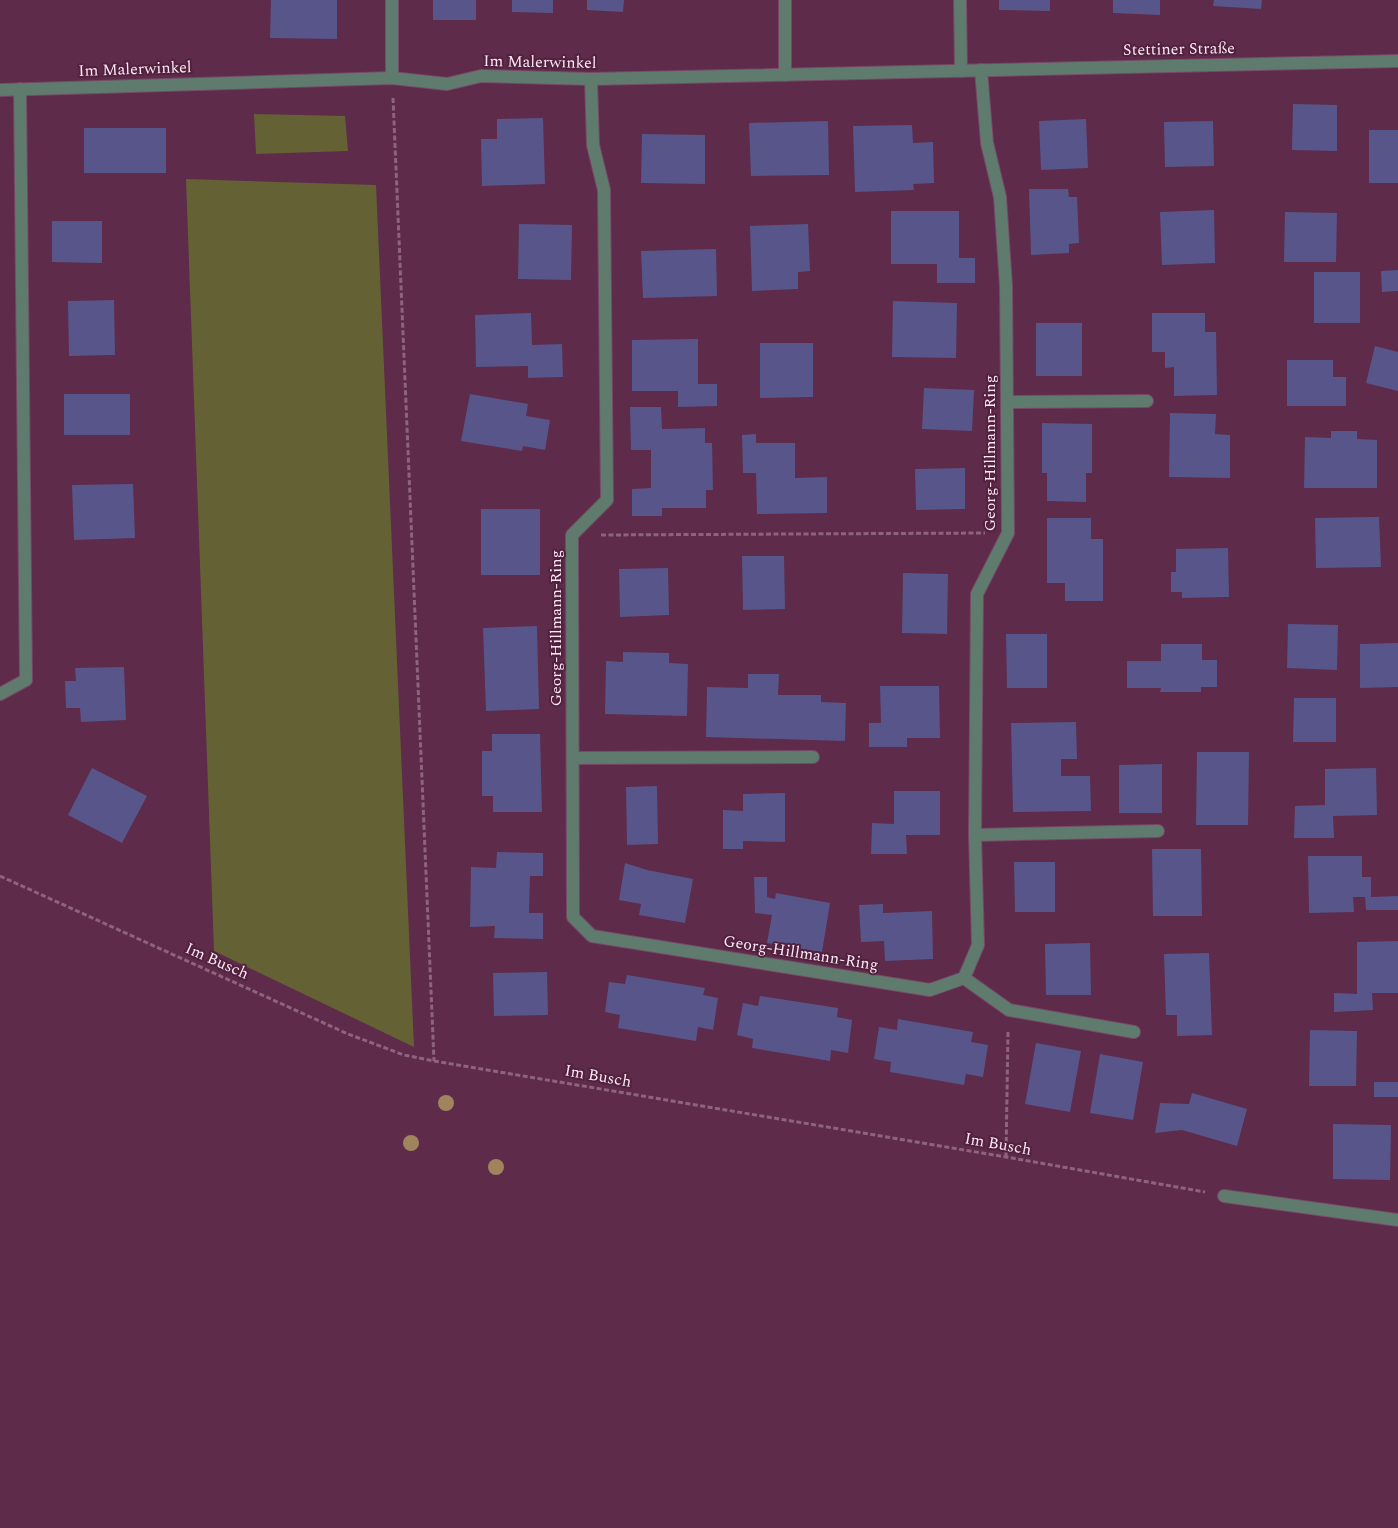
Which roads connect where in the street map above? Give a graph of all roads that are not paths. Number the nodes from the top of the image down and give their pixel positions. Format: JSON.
{"nodes":[{"id":1,"x":392,"y":0,"type":"edge"},
{"id":2,"x":785,"y":0,"type":"edge"},
{"id":3,"x":960,"y":0,"type":"edge"},
{"id":4,"x":1398,"y":60,"type":"edge"},
{"id":5,"x":981,"y":70,"type":"junction"},
{"id":6,"x":961,"y":71,"type":"junction"},
{"id":7,"x":785,"y":75,"type":"junction"},
{"id":8,"x":392,"y":78,"type":"junction"},
{"id":9,"x":591,"y":79,"type":"junction"},
{"id":10,"x":20,"y":89,"type":"junction"},
{"id":11,"x":0,"y":90,"type":"edge"},
{"id":12,"x":1147,"y":401,"type":"dead end"},
{"id":13,"x":1007,"y":402,"type":"junction"},
{"id":14,"x":0,"y":694,"type":"edge"},
{"id":15,"x":813,"y":757,"type":"dead end"},
{"id":16,"x":573,"y":758,"type":"junction"},
{"id":17,"x":1158,"y":831,"type":"dead end"},
{"id":18,"x":975,"y":835,"type":"junction"},
{"id":19,"x":964,"y":978,"type":"junction"},
{"id":20,"x":1134,"y":1032,"type":"dead end"},
{"id":21,"x":1224,"y":1196,"type":"road end"},
{"id":22,"x":1398,"y":1220,"type":"edge"}],
"edges":[{"from":1,"to":8,"type":"street"},
{"from":2,"to":7,"type":"street"},
{"from":3,"to":6,"type":"street"},
{"from":4,"to":5,"type":"street","name":"Stettiner Straße"},
{"from":5,"to":6,"type":"street","name":"Stettiner Straße"},
{"from":5,"to":13,"type":"street","name":"Georg-Hillmann-Ring"},
{"from":6,"to":7,"type":"street","name":"Im Malerwinkel"},
{"from":7,"to":9,"type":"street","name":"Im Malerwinkel"},
{"from":8,"to":9,"type":"street","name":"Im Malerwinkel"},
{"from":8,"to":10,"type":"street","name":"Im Malerwinkel"},
{"from":9,"to":16,"type":"street","name":"Georg-Hillmann-Ring"},
{"from":10,"to":11,"type":"street","name":"Im Malerwinkel"},
{"from":10,"to":14,"type":"street"},
{"from":12,"to":13,"type":"street"},
{"from":13,"to":18,"type":"street","name":"Georg-Hillmann-Ring"},
{"from":15,"to":16,"type":"street"},
{"from":16,"to":19,"type":"street","name":"Georg-Hillmann-Ring"},
{"from":17,"to":18,"type":"street"},
{"from":18,"to":19,"type":"street","name":"Georg-Hillmann-Ring"},
{"from":19,"to":20,"type":"street"},
{"from":21,"to":22,"type":"street"}]}
